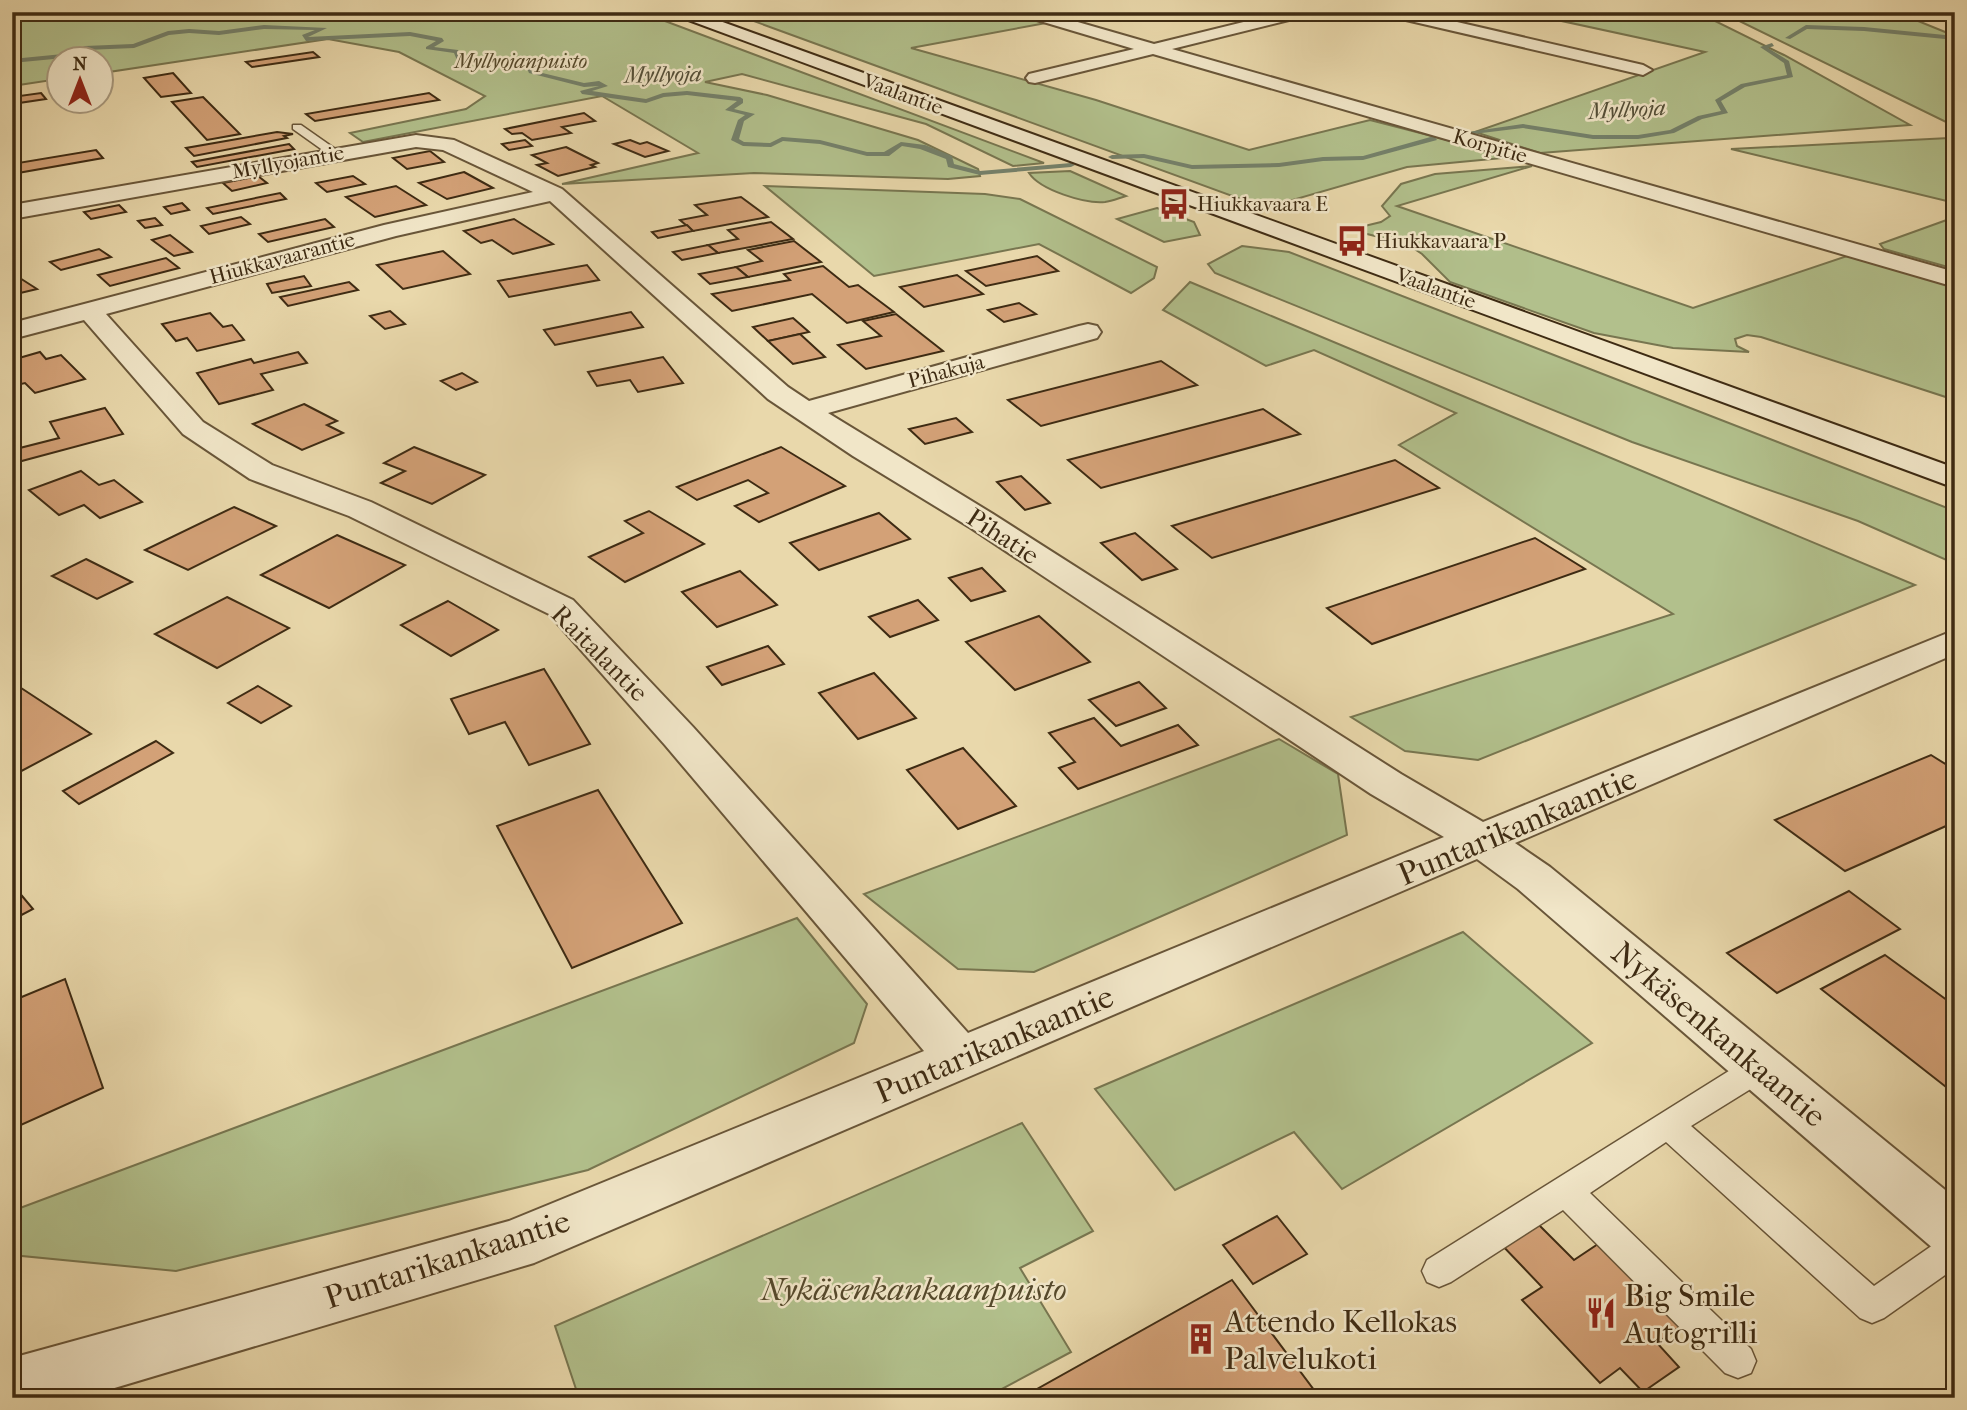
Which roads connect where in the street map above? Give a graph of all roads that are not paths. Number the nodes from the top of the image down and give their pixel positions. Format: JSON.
{"nodes":[{"id":1,"x":680,"y":12,"type":"edge"},
{"id":2,"x":1024,"y":12,"type":"edge"},
{"id":3,"x":1304,"y":12,"type":"edge"},
{"id":4,"x":1393,"y":12,"type":"edge"},
{"id":5,"x":1153,"y":49,"type":"junction"},
{"id":6,"x":1643,"y":70,"type":"dead end"},
{"id":7,"x":1035,"y":78,"type":"dead end"},
{"id":8,"x":297,"y":127,"type":"dead end"},
{"id":9,"x":335,"y":153,"type":"junction"},
{"id":10,"x":554,"y":194,"type":"junction"},
{"id":11,"x":12,"y":212,"type":"edge"},
{"id":12,"x":1955,"y":279,"type":"edge"},
{"id":13,"x":90,"y":311,"type":"junction"},
{"id":14,"x":12,"y":331,"type":"edge"},
{"id":15,"x":1088,"y":332,"type":"dead end"},
{"id":16,"x":804,"y":411,"type":"junction"},
{"id":17,"x":1955,"y":479,"type":"edge"},
{"id":18,"x":1955,"y":641,"type":"edge"},
{"id":19,"x":1481,"y":840,"type":"junction"},
{"id":20,"x":960,"y":1058,"type":"junction"},
{"id":21,"x":1759,"y":1068,"type":"junction"},
{"id":22,"x":1668,"y":1124,"type":"junction"},
{"id":23,"x":1566,"y":1191,"type":"junction"},
{"id":24,"x":1955,"y":1232,"type":"edge"},
{"id":25,"x":1955,"y":1249,"type":"edge"},
{"id":26,"x":1439,"y":1271,"type":"dead end"},
{"id":27,"x":1738,"y":1361,"type":"dead end"},
{"id":28,"x":12,"y":1388,"type":"edge"}],
"edges":[{"from":1,"to":17,"type":"street","name":"Vaalantie"},
{"from":2,"to":5,"type":"street","name":"Korpitie"},
{"from":3,"to":5,"type":"street"},
{"from":4,"to":6,"type":"street"},
{"from":5,"to":7,"type":"street"},
{"from":5,"to":12,"type":"street","name":"Korpitie"},
{"from":8,"to":9,"type":"lane"},
{"from":9,"to":10,"type":"street","name":"Myllyojantie"},
{"from":9,"to":11,"type":"street","name":"Myllyojantie"},
{"from":10,"to":13,"type":"street","name":"Hiukkavaarantie"},
{"from":10,"to":16,"type":"street","name":"Pihatie"},
{"from":13,"to":14,"type":"street","name":"Hiukkavaarantie"},
{"from":13,"to":20,"type":"street","name":"Raitalantie"},
{"from":15,"to":16,"type":"street","name":"Pihakuja"},
{"from":16,"to":19,"type":"street","name":"Pihatie"},
{"from":18,"to":19,"type":"street","name":"Puntarikankaantie"},
{"from":19,"to":20,"type":"street","name":"Puntarikankaantie"},
{"from":19,"to":21,"type":"street","name":"Nykäsenkankaantie"},
{"from":20,"to":28,"type":"street","name":"Puntarikankaantie"},
{"from":21,"to":22,"type":"lane"},
{"from":21,"to":24,"type":"street","name":"Nykäsenkankaantie"},
{"from":22,"to":23,"type":"lane"},
{"from":22,"to":25,"type":"lane"},
{"from":23,"to":26,"type":"lane"},
{"from":23,"to":27,"type":"lane"}]}
